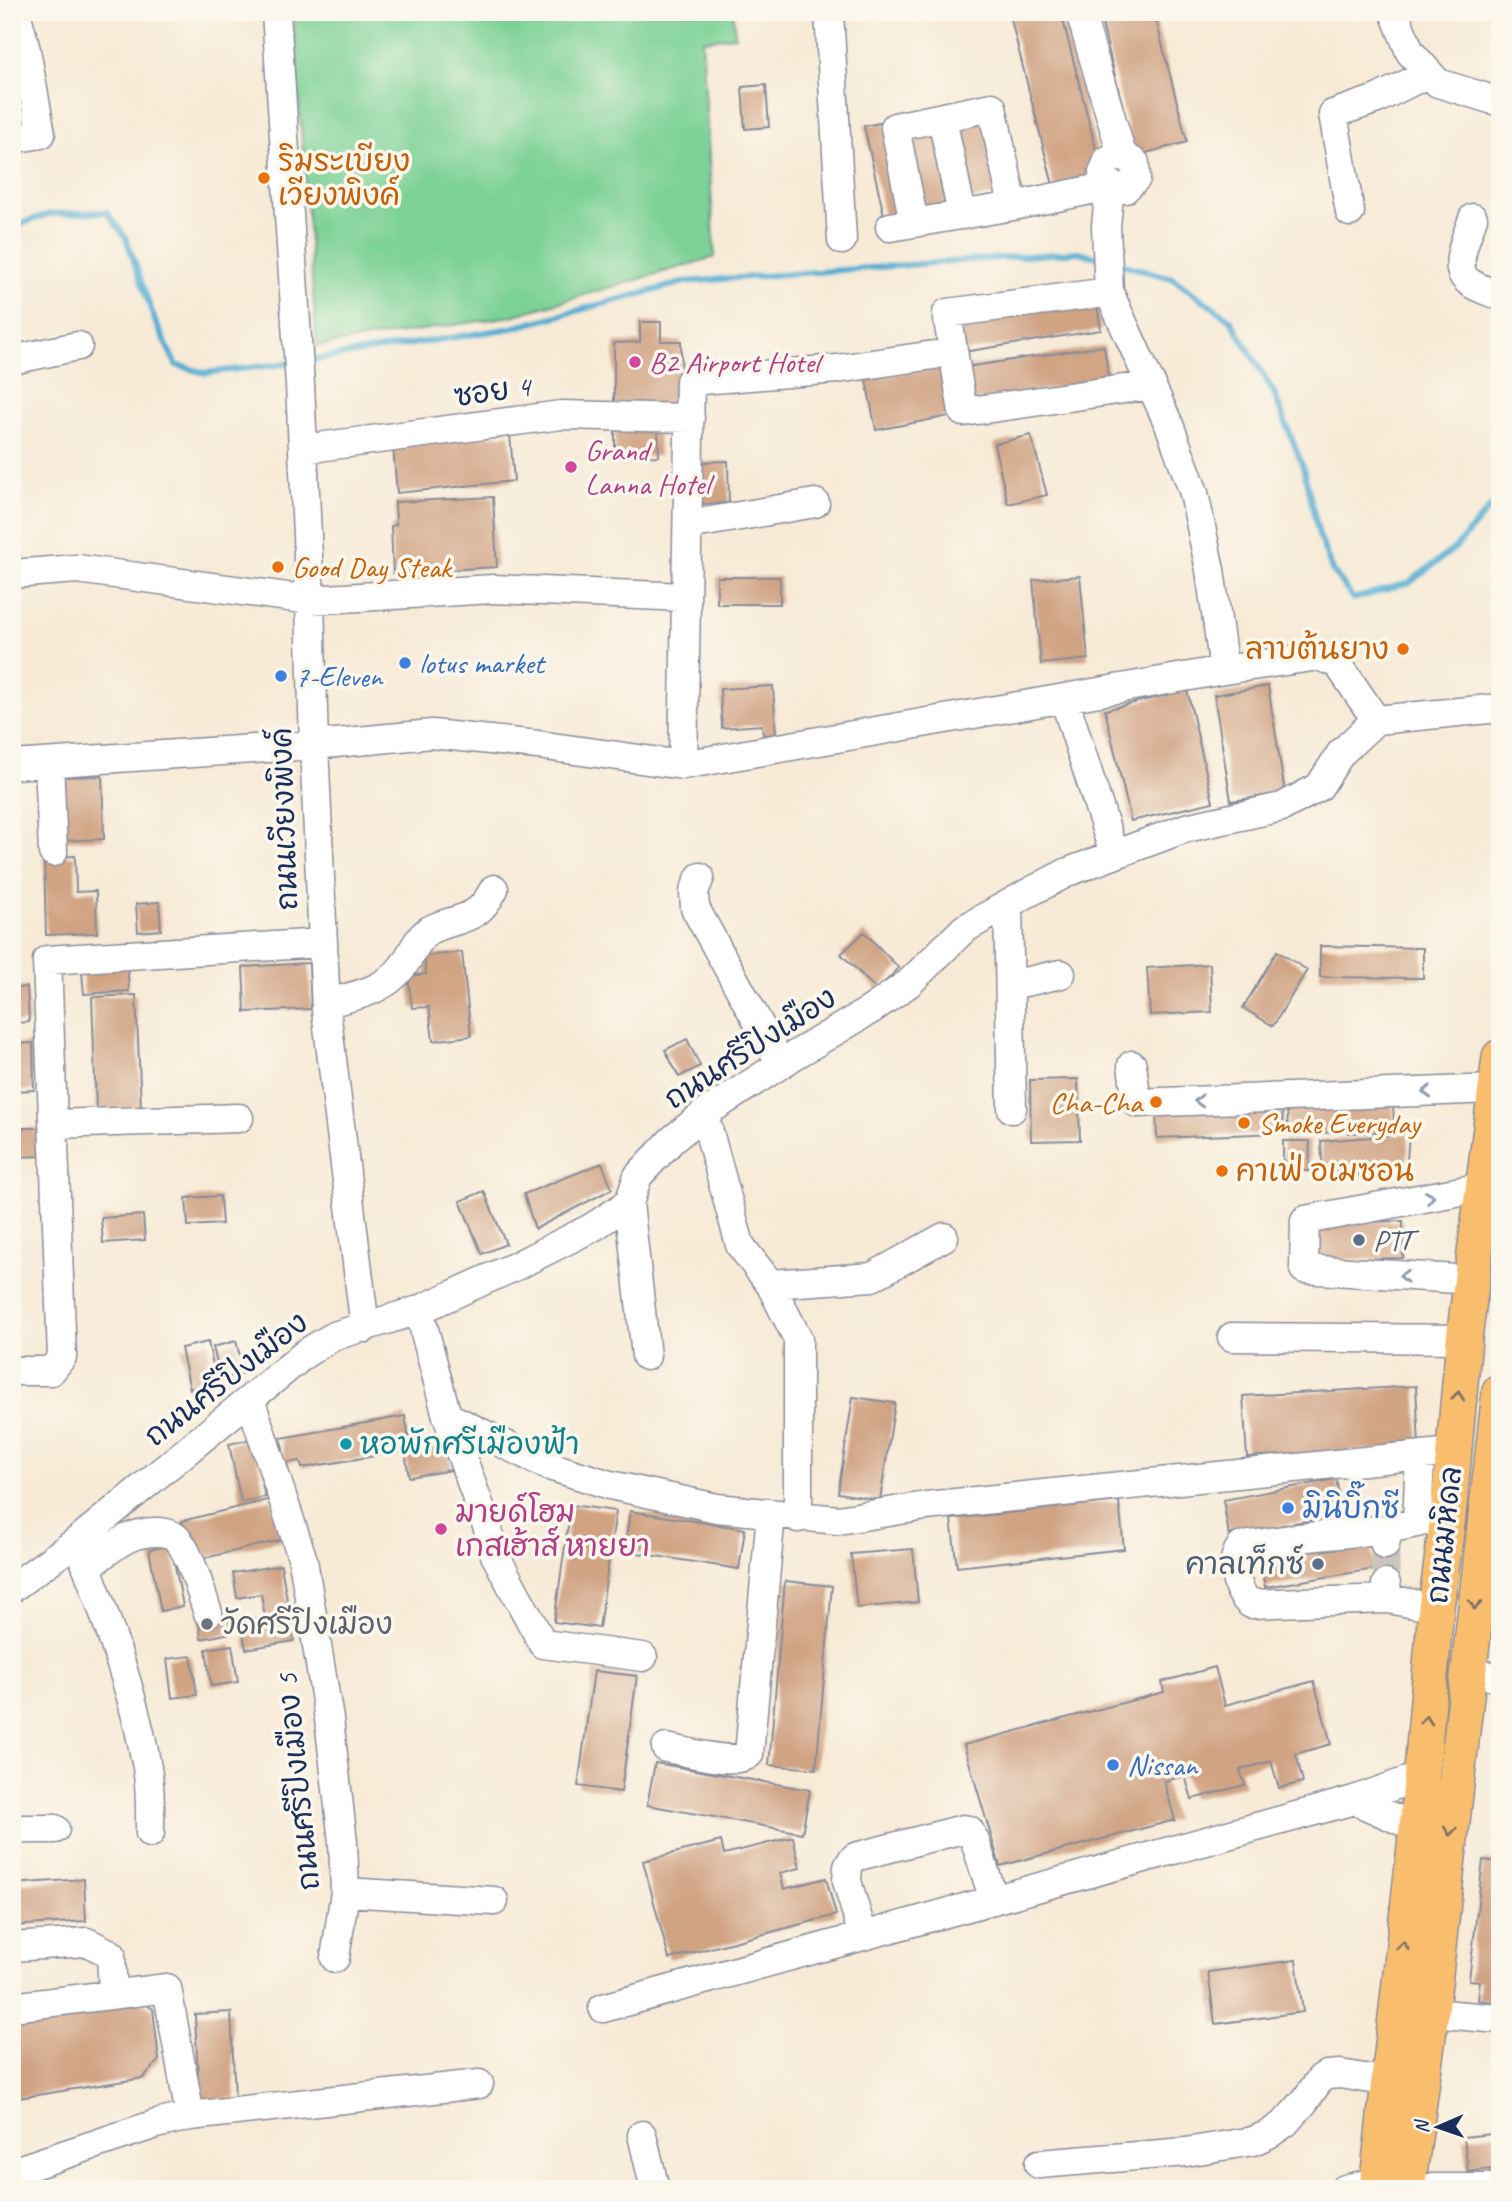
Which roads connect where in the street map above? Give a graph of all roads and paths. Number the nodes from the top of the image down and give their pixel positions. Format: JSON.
{"nodes":[{"id":1,"x":16,"y":12,"type":"edge"},
{"id":2,"x":276,"y":12,"type":"edge"},
{"id":3,"x":829,"y":12,"type":"edge"},
{"id":4,"x":1080,"y":12,"type":"edge"},
{"id":5,"x":1394,"y":12,"type":"edge"},
{"id":6,"x":1429,"y":73,"type":"junction"},
{"id":7,"x":1500,"y":102,"type":"edge"},
{"id":8,"x":942,"y":118,"type":"junction"},
{"id":9,"x":12,"y":139,"type":"edge"},
{"id":10,"x":1110,"y":186,"type":"junction"},
{"id":11,"x":1013,"y":206,"type":"junction"},
{"id":12,"x":1350,"y":212,"type":"dead end"},
{"id":13,"x":962,"y":215,"type":"junction"},
{"id":14,"x":1473,"y":218,"type":"dead end"},
{"id":15,"x":842,"y":240,"type":"dead end"},
{"id":16,"x":1109,"y":286,"type":"junction"},
{"id":17,"x":1500,"y":296,"type":"edge"},
{"id":18,"x":78,"y":346,"type":"dead end"},
{"id":19,"x":934,"y":355,"type":"dead end"},
{"id":20,"x":12,"y":360,"type":"edge"},
{"id":21,"x":1152,"y":385,"type":"junction"},
{"id":22,"x":690,"y":418,"type":"junction"},
{"id":23,"x":303,"y":449,"type":"junction"},
{"id":24,"x":815,"y":503,"type":"dead end"},
{"id":25,"x":688,"y":525,"type":"junction"},
{"id":26,"x":12,"y":573,"type":"edge"},
{"id":27,"x":687,"y":597,"type":"junction"},
{"id":28,"x":310,"y":600,"type":"junction"},
{"id":29,"x":1224,"y":670,"type":"junction"},
{"id":30,"x":1065,"y":698,"type":"junction"},
{"id":31,"x":1500,"y":708,"type":"edge"},
{"id":32,"x":1376,"y":720,"type":"junction"},
{"id":33,"x":314,"y":746,"type":"junction"},
{"id":34,"x":49,"y":763,"type":"junction"},
{"id":35,"x":12,"y":765,"type":"edge"},
{"id":36,"x":684,"y":765,"type":"junction"},
{"id":37,"x":53,"y":852,"type":"dead end"},
{"id":38,"x":1114,"y":854,"type":"junction"},
{"id":39,"x":700,"y":877,"type":"dead end"},
{"id":40,"x":494,"y":889,"type":"dead end"},
{"id":41,"x":1008,"y":905,"type":"junction"},
{"id":42,"x":322,"y":943,"type":"junction"},
{"id":43,"x":1061,"y":974,"type":"dead end"},
{"id":44,"x":1011,"y":985,"type":"junction"},
{"id":45,"x":326,"y":1003,"type":"junction"},
{"id":46,"x":781,"y":1064,"type":"junction"},
{"id":47,"x":1132,"y":1065,"type":"dead end"},
{"id":48,"x":1497,"y":1073,"type":"edge"},
{"id":49,"x":1013,"y":1110,"type":"dead end"},
{"id":50,"x":704,"y":1114,"type":"junction"},
{"id":51,"x":239,"y":1118,"type":"dead end"},
{"id":52,"x":54,"y":1124,"type":"junction"},
{"id":53,"x":1483,"y":1187,"type":"junction"},
{"id":54,"x":629,"y":1203,"type":"junction"},
{"id":55,"x":944,"y":1237,"type":"dead end"},
{"id":56,"x":1472,"y":1280,"type":"junction"},
{"id":57,"x":770,"y":1284,"type":"junction"},
{"id":58,"x":419,"y":1310,"type":"junction"},
{"id":59,"x":365,"y":1328,"type":"junction"},
{"id":60,"x":1233,"y":1337,"type":"dead end"},
{"id":61,"x":1464,"y":1339,"type":"junction"},
{"id":62,"x":646,"y":1356,"type":"dead end"},
{"id":63,"x":12,"y":1371,"type":"edge"},
{"id":64,"x":1500,"y":1391,"type":"edge"},
{"id":65,"x":250,"y":1399,"type":"junction"},
{"id":66,"x":447,"y":1416,"type":"junction"},
{"id":67,"x":1436,"y":1454,"type":"junction"},
{"id":68,"x":784,"y":1516,"type":"junction"},
{"id":69,"x":1432,"y":1519,"type":"junction"},
{"id":70,"x":82,"y":1554,"type":"junction"},
{"id":71,"x":12,"y":1588,"type":"edge"},
{"id":72,"x":1436,"y":1608,"type":"junction"},
{"id":73,"x":208,"y":1613,"type":"dead end"},
{"id":74,"x":643,"y":1657,"type":"dead end"},
{"id":75,"x":1484,"y":1674,"type":"edge"},
{"id":76,"x":666,"y":1748,"type":"dead end"},
{"id":77,"x":1421,"y":1776,"type":"junction"},
{"id":78,"x":1354,"y":1800,"type":"junction"},
{"id":79,"x":1417,"y":1828,"type":"junction"},
{"id":80,"x":12,"y":1829,"type":"edge"},
{"id":81,"x":55,"y":1829,"type":"dead end"},
{"id":82,"x":150,"y":1833,"type":"dead end"},
{"id":83,"x":345,"y":1892,"type":"junction"},
{"id":84,"x":994,"y":1900,"type":"junction"},
{"id":85,"x":494,"y":1901,"type":"dead end"},
{"id":86,"x":863,"y":1936,"type":"junction"},
{"id":87,"x":12,"y":1947,"type":"edge"},
{"id":88,"x":335,"y":1958,"type":"dead end"},
{"id":89,"x":113,"y":1994,"type":"junction"},
{"id":90,"x":12,"y":2007,"type":"edge"},
{"id":91,"x":603,"y":2008,"type":"dead end"},
{"id":92,"x":1396,"y":2014,"type":"junction"},
{"id":93,"x":1500,"y":2018,"type":"edge"},
{"id":94,"x":1429,"y":2025,"type":"junction"},
{"id":95,"x":1382,"y":2081,"type":"junction"},
{"id":96,"x":479,"y":2084,"type":"dead end"},
{"id":97,"x":190,"y":2116,"type":"junction"},
{"id":98,"x":642,"y":2135,"type":"dead end"},
{"id":99,"x":1039,"y":2164,"type":"dead end"},
{"id":100,"x":12,"y":2172,"type":"edge"},
{"id":101,"x":1362,"y":2188,"type":"edge"},
{"id":102,"x":1422,"y":2188,"type":"edge"},
{"id":103,"x":1500,"y":2188,"type":"edge"},
{"id":104,"x":655,"y":2189,"type":"edge"}],
"edges":[{"from":1,"to":9,"type":"street"},
{"from":2,"to":23,"type":"street","name":"ถนนเวียงพิงค์"},
{"from":3,"to":15,"type":"street"},
{"from":4,"to":10,"type":"street"},
{"from":5,"to":6,"type":"street"},
{"from":6,"to":7,"type":"street"},
{"from":6,"to":12,"type":"street"},
{"from":8,"to":11,"type":"street"},
{"from":8,"to":13,"type":"street"},
{"from":8,"to":13,"type":"street"},
{"from":10,"to":11,"type":"street"},
{"from":10,"to":16,"type":"street"},
{"from":11,"to":13,"type":"street"},
{"from":14,"to":17,"type":"street"},
{"from":16,"to":21,"type":"street"},
{"from":16,"to":21,"type":"street"},
{"from":18,"to":20,"type":"street"},
{"from":19,"to":22,"type":"street"},
{"from":21,"to":29,"type":"street"},
{"from":22,"to":23,"type":"street","name":"ซอย 4"},
{"from":22,"to":25,"type":"street"},
{"from":23,"to":28,"type":"street","name":"ถนนเวียงพิงค์"},
{"from":24,"to":25,"type":"street"},
{"from":25,"to":27,"type":"street"},
{"from":26,"to":28,"type":"street"},
{"from":27,"to":28,"type":"street"},
{"from":27,"to":36,"type":"street"},
{"from":28,"to":33,"type":"street","name":"ถนนเวียงพิงค์"},
{"from":29,"to":30,"type":"street"},
{"from":29,"to":32,"type":"street"},
{"from":30,"to":36,"type":"street"},
{"from":30,"to":38,"type":"street"},
{"from":31,"to":32,"type":"street"},
{"from":32,"to":38,"type":"street","name":"ถนนศรีปิงเมือง"},
{"from":33,"to":34,"type":"street"},
{"from":33,"to":36,"type":"street"},
{"from":33,"to":42,"type":"street","name":"ถนนเวียงพิงค์"},
{"from":34,"to":35,"type":"street"},
{"from":34,"to":37,"type":"street"},
{"from":38,"to":41,"type":"street","name":"ถนนศรีปิงเมือง"},
{"from":39,"to":46,"type":"street"},
{"from":40,"to":45,"type":"street"},
{"from":41,"to":44,"type":"street"},
{"from":41,"to":46,"type":"street","name":"ถนนศรีปิงเมือง"},
{"from":42,"to":45,"type":"street","name":"ถนนเวียงพิงค์"},
{"from":42,"to":52,"type":"street"},
{"from":43,"to":44,"type":"street"},
{"from":44,"to":49,"type":"street"},
{"from":45,"to":59,"type":"street","name":"ถนนเวียงพิงค์"},
{"from":46,"to":50,"type":"street","name":"ถนนศรีปิงเมือง"},
{"from":48,"to":47,"type":"street","one_way":true},
{"from":48,"to":53,"type":"main road","name":"ถนนมหิดล"},
{"from":50,"to":54,"type":"street","name":"ถนนศรีปิงเมือง"},
{"from":50,"to":57,"type":"street"},
{"from":51,"to":52,"type":"street"},
{"from":52,"to":63,"type":"street"},
{"from":53,"to":56,"type":"main road","name":"ถนนมหิดล"},
{"from":56,"to":53,"type":"street","one_way":true},
{"from":54,"to":58,"type":"street","name":"ถนนศรีปิงเมือง"},
{"from":54,"to":62,"type":"street"},
{"from":55,"to":57,"type":"street"},
{"from":56,"to":61,"type":"main road","name":"ถนนมหิดล"},
{"from":57,"to":68,"type":"street"},
{"from":58,"to":59,"type":"street","name":"ถนนศรีปิงเมือง"},
{"from":58,"to":66,"type":"street"},
{"from":59,"to":65,"type":"street","name":"ถนนศรีปิงเมือง"},
{"from":60,"to":61,"type":"street"},
{"from":67,"to":61,"type":"main road","name":"ถนนมหิดล","one_way":true},
{"from":64,"to":75,"type":"main road","name":"ถนนมหิดล","one_way":true},
{"from":65,"to":70,"type":"street","name":"ถนนศรีปิงเมือง"},
{"from":65,"to":83,"type":"street","name":"ถนนศรีปิงเมือง 5"},
{"from":66,"to":68,"type":"street"},
{"from":66,"to":74,"type":"street"},
{"from":67,"to":68,"type":"street"},
{"from":67,"to":69,"type":"main road","name":"ถนนมหิดล"},
{"from":68,"to":76,"type":"street"},
{"from":69,"to":72,"type":"main road","name":"ถนนมหิดล"},
{"from":69,"to":72,"type":"street"},
{"from":70,"to":71,"type":"street","name":"ถนนศรีปิงเมือง"},
{"from":70,"to":73,"type":"street"},
{"from":70,"to":82,"type":"street"},
{"from":77,"to":72,"type":"main road","name":"ถนนมหิดล","one_way":true},
{"from":75,"to":94,"type":"main road","name":"ถนนมหิดล","one_way":true},
{"from":77,"to":78,"type":"street"},
{"from":77,"to":79,"type":"main road","name":"ถนนมหิดล"},
{"from":78,"to":79,"type":"street"},
{"from":78,"to":84,"type":"street"},
{"from":92,"to":79,"type":"main road","name":"ถนนมหิดล","one_way":true},
{"from":80,"to":81,"type":"street"},
{"from":83,"to":85,"type":"street"},
{"from":83,"to":88,"type":"street","name":"ถนนศรีปิงเมือง 5"},
{"from":84,"to":86,"type":"street"},
{"from":84,"to":86,"type":"street"},
{"from":86,"to":91,"type":"street"},
{"from":87,"to":89,"type":"street"},
{"from":89,"to":90,"type":"street"},
{"from":89,"to":97,"type":"street"},
{"from":92,"to":95,"type":"main road","name":"ถนนมหิดล"},
{"from":92,"to":101,"type":"main road","name":"ถนนมหิดล"},
{"from":93,"to":94,"type":"street"},
{"from":94,"to":102,"type":"main road","name":"ถนนมหิดล"},
{"from":95,"to":99,"type":"street"},
{"from":95,"to":101,"type":"main road","name":"ถนนมหิดล"},
{"from":96,"to":97,"type":"street"},
{"from":97,"to":100,"type":"street"},
{"from":98,"to":104,"type":"street"},
{"from":102,"to":103,"type":"street"}]}
